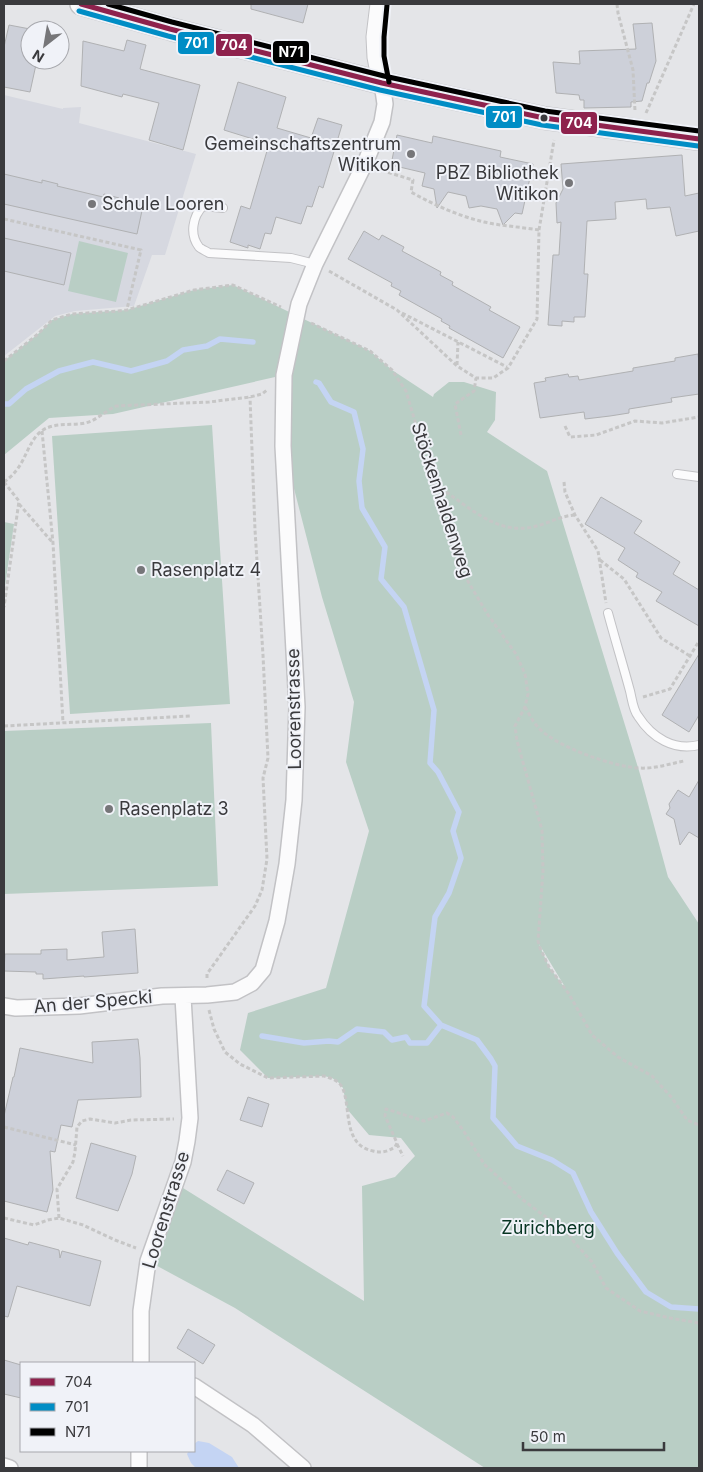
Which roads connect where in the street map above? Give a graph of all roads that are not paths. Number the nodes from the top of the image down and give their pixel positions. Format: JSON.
{"nodes":[{"id":1,"x":81,"y":4,"type":"edge"},
{"id":2,"x":380,"y":4,"type":"edge"},
{"id":3,"x":382,"y":83,"type":"junction"},
{"id":4,"x":699,"y":139,"type":"edge"},
{"id":5,"x":223,"y":208,"type":"dead end"},
{"id":6,"x":321,"y":267,"type":"junction"},
{"id":7,"x":677,"y":474,"type":"dead end"},
{"id":8,"x":699,"y":477,"type":"edge"},
{"id":9,"x":608,"y":613,"type":"road end"},
{"id":10,"x":699,"y":745,"type":"edge"},
{"id":11,"x":183,"y":997,"type":"junction"},
{"id":12,"x":4,"y":1006,"type":"edge"},
{"id":13,"x":141,"y":1362,"type":"edge"},
{"id":14,"x":195,"y":1387,"type":"edge"},
{"id":15,"x":139,"y":1452,"type":"edge"},
{"id":16,"x":4,"y":1466,"type":"edge"},
{"id":17,"x":10,"y":1468,"type":"edge"},
{"id":18,"x":138,"y":1468,"type":"edge"},
{"id":19,"x":304,"y":1468,"type":"edge"}],
"edges":[{"from":1,"to":3,"type":"main road"},
{"from":2,"to":3,"type":"street","name":"Loorenstrasse"},
{"from":3,"to":4,"type":"main road"},
{"from":3,"to":6,"type":"street","name":"Loorenstrasse"},
{"from":5,"to":6,"type":"lane"},
{"from":6,"to":11,"type":"street","name":"Loorenstrasse"},
{"from":7,"to":8,"type":"lane"},
{"from":9,"to":10,"type":"lane"},
{"from":11,"to":12,"type":"street","name":"An der Specki"},
{"from":11,"to":13,"type":"street","name":"Loorenstrasse"},
{"from":14,"to":19,"type":"street"},
{"from":15,"to":18,"type":"street"},
{"from":16,"to":17,"type":"street"}]}
